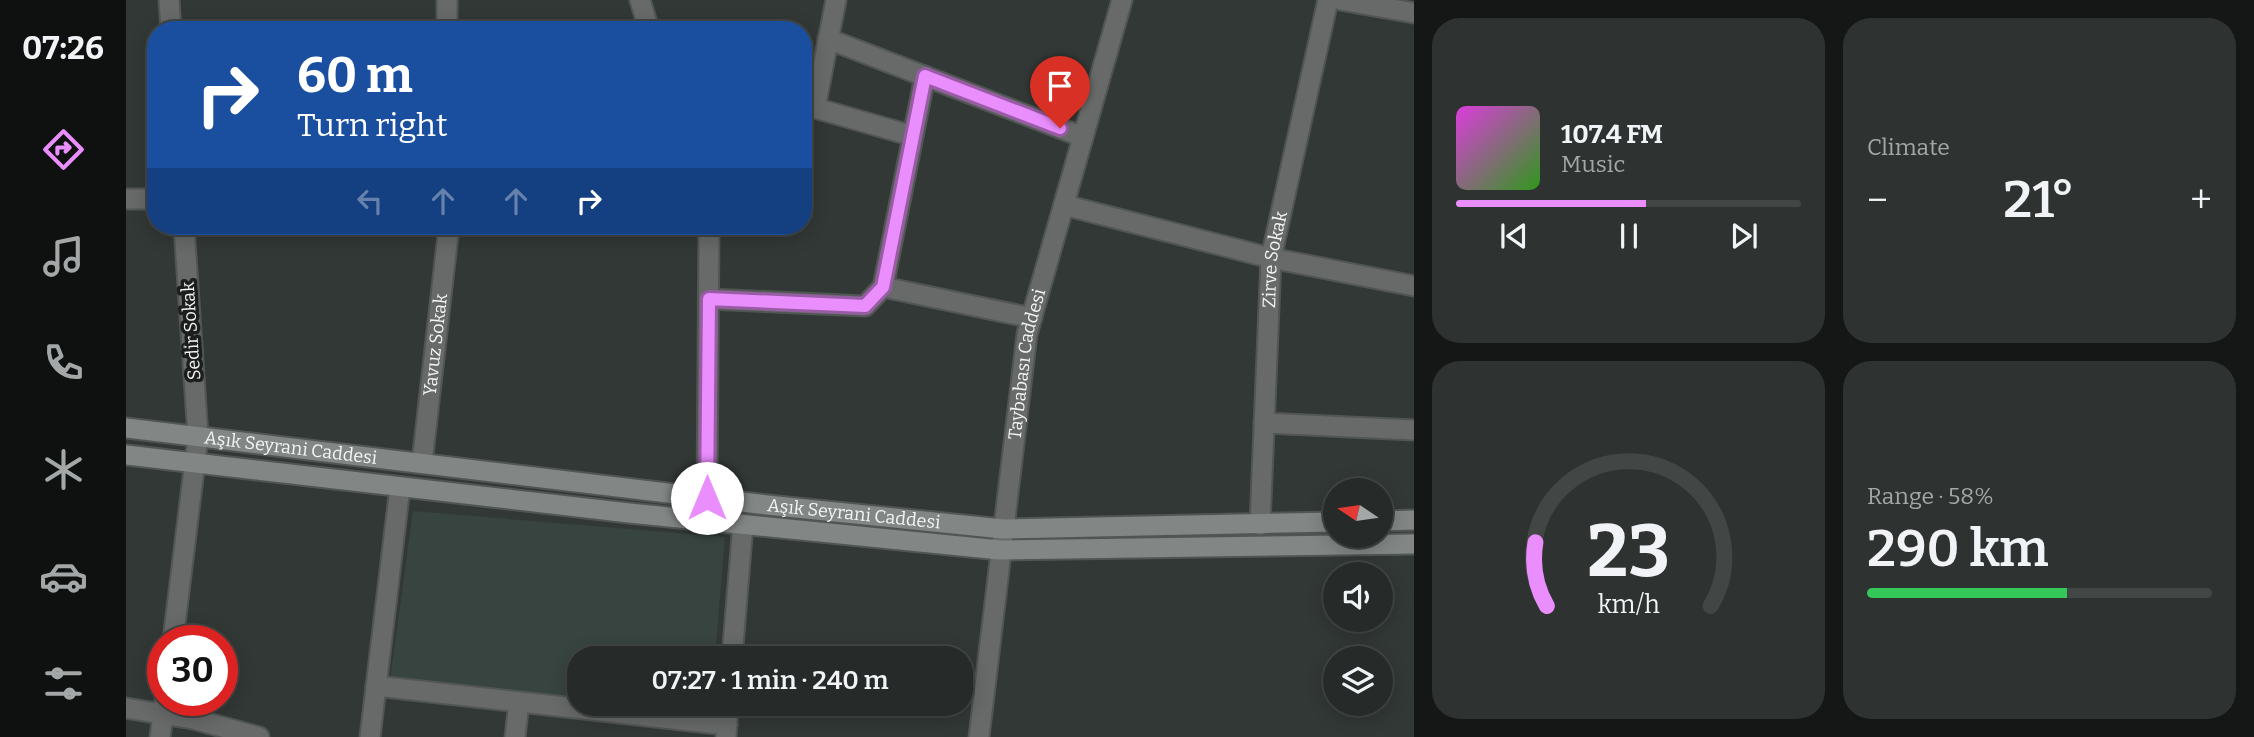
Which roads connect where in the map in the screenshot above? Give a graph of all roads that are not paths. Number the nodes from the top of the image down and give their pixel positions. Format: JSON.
{"nodes":[{"id":1,"x":169,"y":0,"type":"edge"},
{"id":2,"x":447,"y":0,"type":"edge"},
{"id":3,"x":640,"y":0,"type":"edge"},
{"id":4,"x":836,"y":0,"type":"edge"},
{"id":5,"x":1122,"y":0,"type":"edge"},
{"id":6,"x":1328,"y":0,"type":"edge"},
{"id":7,"x":1340,"y":0,"type":"edge"},
{"id":8,"x":1414,"y":13,"type":"edge"},
{"id":9,"x":170,"y":21,"type":"edge"},
{"id":10,"x":447,"y":21,"type":"edge"},
{"id":11,"x":646,"y":21,"type":"edge"},
{"id":12,"x":828,"y":39,"type":"junction"},
{"id":13,"x":925,"y":76,"type":"junction"},
{"id":14,"x":812,"y":97,"type":"edge"},
{"id":15,"x":812,"y":109,"type":"edge"},
{"id":16,"x":913,"y":136,"type":"junction"},
{"id":17,"x":1083,"y":137,"type":"junction"},
{"id":18,"x":126,"y":199,"type":"edge"},
{"id":19,"x":147,"y":199,"type":"edge"},
{"id":20,"x":1063,"y":205,"type":"junction"},
{"id":21,"x":185,"y":235,"type":"edge"},
{"id":22,"x":448,"y":235,"type":"edge"},
{"id":23,"x":709,"y":235,"type":"edge"},
{"id":24,"x":1271,"y":258,"type":"junction"},
{"id":25,"x":1414,"y":286,"type":"edge"},
{"id":26,"x":883,"y":287,"type":"junction"},
{"id":27,"x":709,"y":299,"type":"junction"},
{"id":28,"x":1031,"y":318,"type":"junction"},
{"id":29,"x":1265,"y":424,"type":"junction"},
{"id":30,"x":126,"y":428,"type":"edge"},
{"id":31,"x":1414,"y":430,"type":"edge"},
{"id":32,"x":198,"y":437,"type":"junction"},
{"id":33,"x":126,"y":456,"type":"edge"},
{"id":34,"x":195,"y":463,"type":"junction"},
{"id":35,"x":422,"y":463,"type":"junction"},
{"id":36,"x":400,"y":487,"type":"junction"},
{"id":37,"x":707,"y":498,"type":"junction"},
{"id":38,"x":1414,"y":520,"type":"edge"},
{"id":39,"x":1393,"y":521,"type":"edge"},
{"id":40,"x":1323,"y":523,"type":"edge"},
{"id":41,"x":743,"y":524,"type":"junction"},
{"id":42,"x":1260,"y":525,"type":"junction"},
{"id":43,"x":1003,"y":529,"type":"junction"},
{"id":44,"x":1414,"y":544,"type":"edge"},
{"id":45,"x":1000,"y":550,"type":"junction"},
{"id":46,"x":175,"y":625,"type":"edge"},
{"id":47,"x":733,"y":646,"type":"edge"},
{"id":48,"x":376,"y":686,"type":"junction"},
{"id":49,"x":519,"y":702,"type":"junction"},
{"id":50,"x":147,"y":707,"type":"edge"},
{"id":51,"x":126,"y":708,"type":"edge"},
{"id":52,"x":163,"y":716,"type":"edge"},
{"id":53,"x":194,"y":716,"type":"edge"},
{"id":54,"x":726,"y":731,"type":"edge"},
{"id":55,"x":160,"y":737,"type":"edge"},
{"id":56,"x":259,"y":737,"type":"edge"},
{"id":57,"x":370,"y":737,"type":"edge"},
{"id":58,"x":514,"y":737,"type":"edge"},
{"id":59,"x":979,"y":737,"type":"edge"}],
"edges":[{"from":1,"to":9,"type":"street"},
{"from":2,"to":10,"type":"street"},
{"from":3,"to":11,"type":"street"},
{"from":4,"to":12,"type":"street"},
{"from":5,"to":17,"type":"street","name":"Taybabası Caddesi"},
{"from":6,"to":24,"type":"street","name":"Zirve Sokak"},
{"from":7,"to":8,"type":"street"},
{"from":12,"to":13,"type":"street"},
{"from":12,"to":14,"type":"street"},
{"from":13,"to":16,"type":"street"},
{"from":13,"to":17,"type":"street"},
{"from":15,"to":16,"type":"street"},
{"from":16,"to":26,"type":"street"},
{"from":17,"to":20,"type":"street","name":"Taybabası Caddesi"},
{"from":18,"to":19,"type":"street"},
{"from":20,"to":24,"type":"street"},
{"from":20,"to":28,"type":"street","name":"Taybabası Caddesi"},
{"from":21,"to":32,"type":"street","name":"Sedir Sokak"},
{"from":22,"to":35,"type":"street","name":"Yavuz Sokak"},
{"from":23,"to":27,"type":"street"},
{"from":24,"to":25,"type":"street"},
{"from":24,"to":29,"type":"street","name":"Zirve Sokak"},
{"from":26,"to":27,"type":"street"},
{"from":26,"to":28,"type":"street"},
{"from":27,"to":37,"type":"street"},
{"from":28,"to":43,"type":"street","name":"Taybabası Caddesi"},
{"from":29,"to":31,"type":"street"},
{"from":29,"to":42,"type":"street","name":"Zirve Sokak"},
{"from":30,"to":32,"type":"main road","name":"Aşık Seyrani Caddesi"},
{"from":32,"to":34,"type":"street","name":"Sedir Sokak"},
{"from":32,"to":35,"type":"main road","name":"Aşık Seyrani Caddesi"},
{"from":33,"to":34,"type":"main road"},
{"from":34,"to":36,"type":"main road"},
{"from":34,"to":46,"type":"street","name":"Sedir Sokak"},
{"from":35,"to":37,"type":"main road","name":"Aşık Seyrani Caddesi"},
{"from":36,"to":41,"type":"main road"},
{"from":36,"to":48,"type":"street"},
{"from":37,"to":43,"type":"main road","name":"Aşık Seyrani Caddesi"},
{"from":38,"to":39,"type":"main road"},
{"from":40,"to":42,"type":"main road","name":"Aşık Seyrani Caddesi"},
{"from":41,"to":45,"type":"main road"},
{"from":41,"to":47,"type":"street"},
{"from":42,"to":43,"type":"main road","name":"Aşık Seyrani Caddesi"},
{"from":43,"to":45,"type":"street","name":"Taybabası Caddesi"},
{"from":44,"to":45,"type":"main road"},
{"from":45,"to":59,"type":"street","name":"Taybabası Caddesi"},
{"from":48,"to":49,"type":"street"},
{"from":48,"to":57,"type":"street"},
{"from":49,"to":54,"type":"street"},
{"from":49,"to":58,"type":"street"},
{"from":50,"to":51,"type":"street"},
{"from":52,"to":55,"type":"street"},
{"from":53,"to":56,"type":"street"}]}
